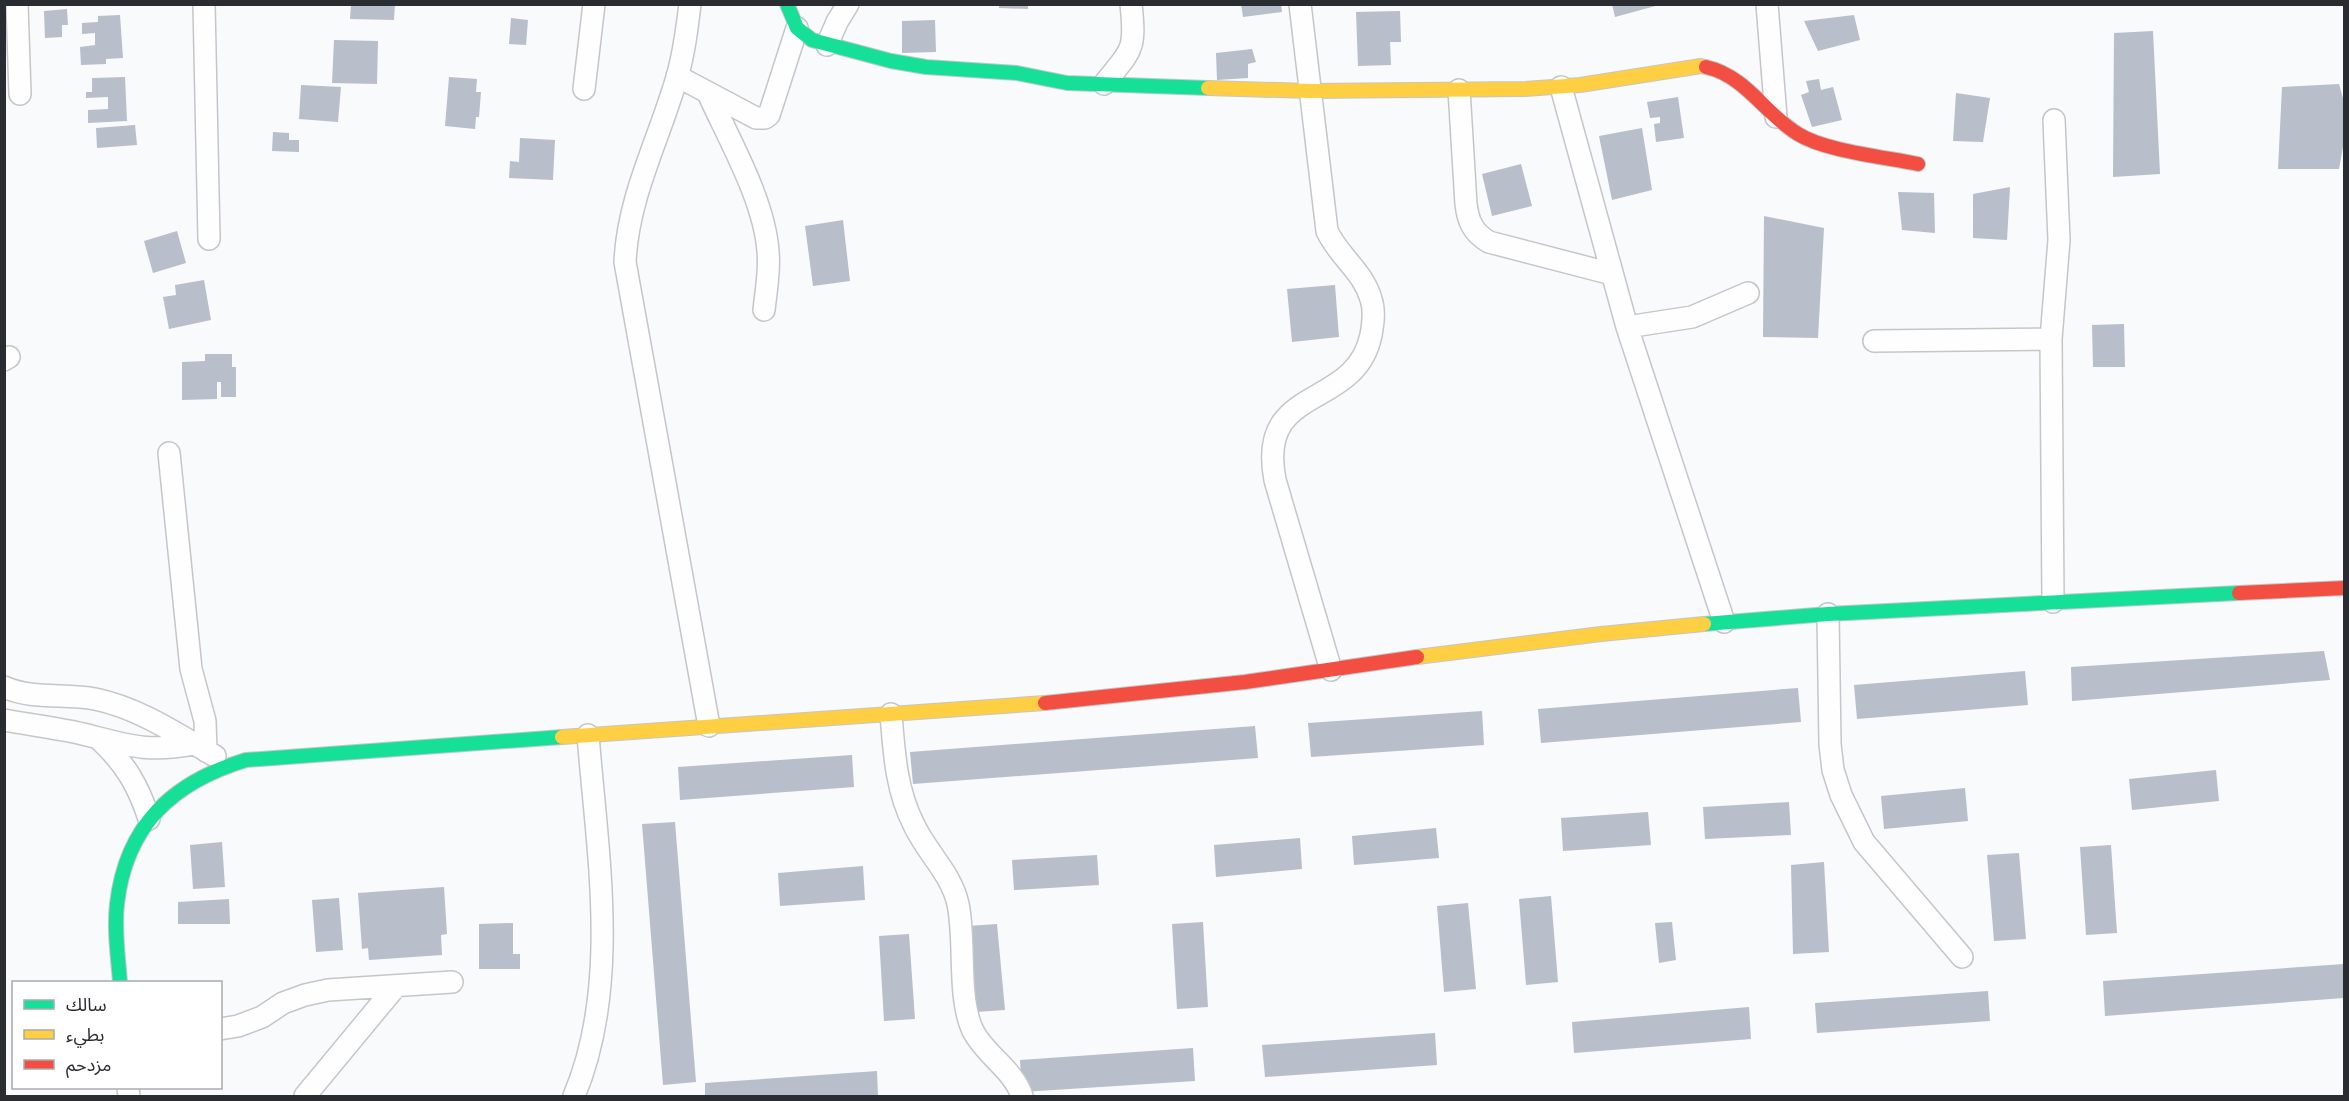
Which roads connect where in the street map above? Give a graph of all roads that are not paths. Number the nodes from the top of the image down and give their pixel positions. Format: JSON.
{"nodes":[{"id":1,"x":17,"y":4,"type":"edge"},
{"id":2,"x":204,"y":4,"type":"edge"},
{"id":3,"x":594,"y":4,"type":"edge"},
{"id":4,"x":690,"y":4,"type":"edge"},
{"id":5,"x":787,"y":4,"type":"edge"},
{"id":6,"x":848,"y":4,"type":"edge"},
{"id":7,"x":1131,"y":4,"type":"edge"},
{"id":8,"x":1300,"y":4,"type":"edge"},
{"id":9,"x":1767,"y":4,"type":"edge"},
{"id":10,"x":797,"y":28,"type":"junction"},
{"id":11,"x":827,"y":45,"type":"junction"},
{"id":12,"x":677,"y":76,"type":"junction"},
{"id":13,"x":1104,"y":84,"type":"junction"},
{"id":14,"x":1561,"y":87,"type":"junction"},
{"id":15,"x":584,"y":89,"type":"dead end"},
{"id":16,"x":1460,"y":90,"type":"junction"},
{"id":17,"x":1310,"y":91,"type":"junction"},
{"id":18,"x":708,"y":93,"type":"junction"},
{"id":19,"x":20,"y":94,"type":"dead end"},
{"id":20,"x":1776,"y":117,"type":"junction"},
{"id":21,"x":2054,"y":120,"type":"dead end"},
{"id":22,"x":1918,"y":164,"type":"dead end"},
{"id":23,"x":209,"y":239,"type":"dead end"},
{"id":24,"x":1612,"y":274,"type":"junction"},
{"id":25,"x":1748,"y":293,"type":"dead end"},
{"id":26,"x":764,"y":310,"type":"dead end"},
{"id":27,"x":1627,"y":327,"type":"junction"},
{"id":28,"x":2051,"y":339,"type":"junction"},
{"id":29,"x":1874,"y":341,"type":"dead end"},
{"id":30,"x":169,"y":453,"type":"dead end"},
{"id":31,"x":2344,"y":588,"type":"edge"},
{"id":32,"x":2053,"y":602,"type":"junction"},
{"id":33,"x":1828,"y":614,"type":"junction"},
{"id":34,"x":1724,"y":622,"type":"junction"},
{"id":35,"x":1331,"y":670,"type":"junction"},
{"id":36,"x":4,"y":687,"type":"edge"},
{"id":37,"x":891,"y":714,"type":"junction"},
{"id":38,"x":4,"y":720,"type":"edge"},
{"id":39,"x":709,"y":726,"type":"junction"},
{"id":40,"x":588,"y":735,"type":"junction"},
{"id":41,"x":99,"y":739,"type":"junction"},
{"id":42,"x":200,"y":748,"type":"junction"},
{"id":43,"x":229,"y":764,"type":"junction"},
{"id":44,"x":149,"y":819,"type":"junction"},
{"id":45,"x":1962,"y":957,"type":"dead end"},
{"id":46,"x":120,"y":981,"type":"edge"},
{"id":47,"x":452,"y":982,"type":"dead end"},
{"id":48,"x":396,"y":986,"type":"junction"},
{"id":49,"x":222,"y":1029,"type":"edge"},
{"id":50,"x":305,"y":1096,"type":"edge"},
{"id":51,"x":574,"y":1096,"type":"edge"},
{"id":52,"x":1022,"y":1096,"type":"edge"}],
"edges":[{"from":1,"to":19,"type":"street"},
{"from":2,"to":23,"type":"street"},
{"from":3,"to":15,"type":"street"},
{"from":4,"to":12,"type":"street"},
{"from":5,"to":10,"type":"street"},
{"from":6,"to":11,"type":"street"},
{"from":7,"to":13,"type":"street"},
{"from":8,"to":17,"type":"street"},
{"from":9,"to":20,"type":"street"},
{"from":10,"to":11,"type":"street"},
{"from":10,"to":18,"type":"street"},
{"from":11,"to":13,"type":"street"},
{"from":12,"to":18,"type":"street"},
{"from":12,"to":39,"type":"street"},
{"from":13,"to":17,"type":"street"},
{"from":14,"to":16,"type":"street"},
{"from":14,"to":20,"type":"street"},
{"from":14,"to":24,"type":"street"},
{"from":16,"to":17,"type":"street"},
{"from":16,"to":24,"type":"street"},
{"from":17,"to":35,"type":"street"},
{"from":18,"to":26,"type":"street"},
{"from":20,"to":22,"type":"street"},
{"from":21,"to":28,"type":"street"},
{"from":24,"to":27,"type":"street"},
{"from":25,"to":27,"type":"street"},
{"from":27,"to":34,"type":"street"},
{"from":28,"to":29,"type":"street"},
{"from":28,"to":32,"type":"street"},
{"from":30,"to":42,"type":"street"},
{"from":31,"to":32,"type":"street"},
{"from":32,"to":33,"type":"street"},
{"from":33,"to":34,"type":"street"},
{"from":33,"to":45,"type":"street"},
{"from":34,"to":35,"type":"street"},
{"from":35,"to":37,"type":"street"},
{"from":36,"to":42,"type":"street"},
{"from":37,"to":39,"type":"street"},
{"from":37,"to":52,"type":"street"},
{"from":38,"to":41,"type":"street"},
{"from":39,"to":40,"type":"street"},
{"from":40,"to":43,"type":"street"},
{"from":40,"to":51,"type":"street"},
{"from":41,"to":42,"type":"street"},
{"from":41,"to":44,"type":"street"},
{"from":42,"to":43,"type":"street"},
{"from":43,"to":44,"type":"street"},
{"from":44,"to":46,"type":"street"},
{"from":47,"to":48,"type":"street"},
{"from":48,"to":49,"type":"street"},
{"from":48,"to":50,"type":"street"}]}
